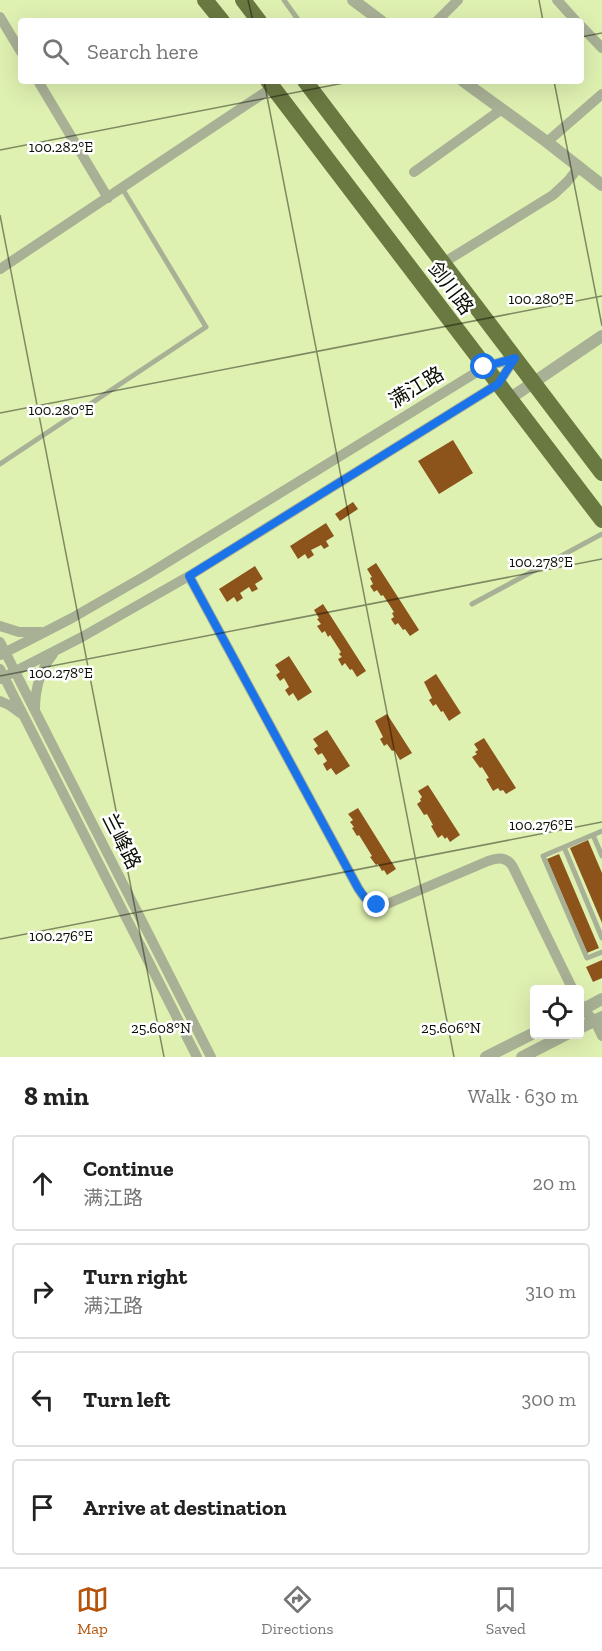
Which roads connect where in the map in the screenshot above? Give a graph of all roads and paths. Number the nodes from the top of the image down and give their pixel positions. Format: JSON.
{"nodes":[{"id":1,"x":205,"y":0,"type":"edge"},
{"id":2,"x":243,"y":0,"type":"edge"},
{"id":3,"x":284,"y":0,"type":"edge"},
{"id":4,"x":353,"y":0,"type":"edge"},
{"id":5,"x":458,"y":0,"type":"edge"},
{"id":6,"x":556,"y":0,"type":"edge"},
{"id":7,"x":0,"y":17,"type":"edge"},
{"id":8,"x":220,"y":18,"type":"edge"},
{"id":9,"x":257,"y":18,"type":"edge"},
{"id":10,"x":297,"y":18,"type":"edge"},
{"id":11,"x":377,"y":18,"type":"edge"},
{"id":12,"x":440,"y":18,"type":"edge"},
{"id":13,"x":573,"y":18,"type":"edge"},
{"id":14,"x":584,"y":29,"type":"edge"},
{"id":15,"x":18,"y":47,"type":"edge"},
{"id":16,"x":602,"y":48,"type":"edge"},
{"id":17,"x":40,"y":84,"type":"edge"},
{"id":18,"x":270,"y":84,"type":"edge"},
{"id":19,"x":309,"y":84,"type":"edge"},
{"id":20,"x":467,"y":84,"type":"edge"},
{"id":21,"x":602,"y":94,"type":"edge"},
{"id":22,"x":502,"y":109,"type":"junction"},
{"id":23,"x":548,"y":142,"type":"junction"},
{"id":24,"x":579,"y":167,"type":"junction"},
{"id":25,"x":414,"y":172,"type":"dead end"},
{"id":26,"x":602,"y":185,"type":"edge"},
{"id":27,"x":122,"y":188,"type":"junction"},
{"id":28,"x":108,"y":198,"type":"junction"},
{"id":29,"x":443,"y":263,"type":"junction"},
{"id":30,"x":0,"y":269,"type":"edge"},
{"id":31,"x":602,"y":336,"type":"edge"},
{"id":32,"x":515,"y":358,"type":"junction"},
{"id":33,"x":484,"y":367,"type":"junction"},
{"id":34,"x":534,"y":383,"type":"junction"},
{"id":35,"x":498,"y":384,"type":"junction"},
{"id":36,"x":509,"y":399,"type":"junction"},
{"id":37,"x":0,"y":464,"type":"edge"},
{"id":38,"x":602,"y":472,"type":"edge"},
{"id":39,"x":602,"y":520,"type":"edge"},
{"id":40,"x":602,"y":534,"type":"edge"},
{"id":41,"x":189,"y":576,"type":"junction"},
{"id":42,"x":472,"y":604,"type":"dead end"},
{"id":43,"x":0,"y":626,"type":"edge"},
{"id":44,"x":48,"y":631,"type":"junction"},
{"id":45,"x":2,"y":650,"type":"edge"},
{"id":46,"x":56,"y":651,"type":"junction"},
{"id":47,"x":15,"y":672,"type":"junction"},
{"id":48,"x":2,"y":675,"type":"edge"},
{"id":49,"x":0,"y":702,"type":"edge"},
{"id":50,"x":34,"y":710,"type":"junction"},
{"id":51,"x":24,"y":715,"type":"junction"},
{"id":52,"x":602,"y":831,"type":"edge"},
{"id":53,"x":593,"y":835,"type":"junction"},
{"id":54,"x":564,"y":847,"type":"junction"},
{"id":55,"x":602,"y":856,"type":"edge"},
{"id":56,"x":602,"y":938,"type":"edge"},
{"id":57,"x":602,"y":952,"type":"edge"},
{"id":58,"x":571,"y":985,"type":"edge"},
{"id":59,"x":602,"y":999,"type":"edge"},
{"id":60,"x":584,"y":1006,"type":"edge"},
{"id":61,"x":584,"y":1010,"type":"edge"},
{"id":62,"x":598,"y":1019,"type":"edge"},
{"id":63,"x":584,"y":1026,"type":"edge"},
{"id":64,"x":530,"y":1035,"type":"edge"},
{"id":65,"x":602,"y":1036,"type":"edge"},
{"id":66,"x":559,"y":1039,"type":"edge"},
{"id":67,"x":197,"y":1057,"type":"edge"},
{"id":68,"x":211,"y":1057,"type":"edge"},
{"id":69,"x":486,"y":1057,"type":"edge"},
{"id":70,"x":522,"y":1057,"type":"edge"}],
"edges":[{"from":1,"to":8,"type":"highway"},
{"from":2,"to":9,"type":"highway"},
{"from":3,"to":10,"type":"lane"},
{"from":4,"to":11,"type":"street"},
{"from":5,"to":12,"type":"street"},
{"from":6,"to":13,"type":"street"},
{"from":7,"to":15,"type":"street"},
{"from":14,"to":16,"type":"street"},
{"from":17,"to":28,"type":"street"},
{"from":18,"to":27,"type":"street"},
{"from":18,"to":33,"type":"highway","name":"剑川路"},
{"from":19,"to":29,"type":"highway","name":"剑川路"},
{"from":20,"to":22,"type":"street"},
{"from":21,"to":23,"type":"street"},
{"from":22,"to":23,"type":"street"},
{"from":22,"to":25,"type":"street"},
{"from":23,"to":24,"type":"street"},
{"from":24,"to":26,"type":"street"},
{"from":24,"to":29,"type":"street"},
{"from":27,"to":28,"type":"street"},
{"from":27,"to":37,"type":"lane"},
{"from":28,"to":30,"type":"street"},
{"from":29,"to":32,"type":"highway","name":"剑川路"},
{"from":31,"to":34,"type":"street"},
{"from":32,"to":33,"type":"street","name":"满江路"},
{"from":32,"to":34,"type":"highway","name":"剑川路"},
{"from":32,"to":35,"type":"street","name":"满江路"},
{"from":33,"to":35,"type":"highway","name":"剑川路"},
{"from":33,"to":44,"type":"street","name":"满江路"},
{"from":34,"to":36,"type":"street"},
{"from":34,"to":38,"type":"highway","name":"剑川路"},
{"from":35,"to":36,"type":"highway","name":"剑川路"},
{"from":35,"to":41,"type":"street","name":"满江路"},
{"from":36,"to":39,"type":"highway","name":"剑川路"},
{"from":40,"to":42,"type":"lane"},
{"from":41,"to":46,"type":"street","name":"满江路"},
{"from":41,"to":58,"type":"street"},
{"from":43,"to":44,"type":"street"},
{"from":44,"to":45,"type":"street","name":"满江路"},
{"from":45,"to":47,"type":"street","name":"兰峰路"},
{"from":46,"to":47,"type":"street","name":"满江路"},
{"from":46,"to":50,"type":"street"},
{"from":47,"to":48,"type":"street","name":"满江路"},
{"from":47,"to":50,"type":"street","name":"兰峰路"},
{"from":48,"to":51,"type":"street","name":"兰峰路"},
{"from":49,"to":51,"type":"street"},
{"from":50,"to":68,"type":"street","name":"兰峰路"},
{"from":51,"to":67,"type":"street","name":"兰峰路"},
{"from":52,"to":53,"type":"lane"},
{"from":53,"to":54,"type":"lane"},
{"from":53,"to":55,"type":"lane"},
{"from":54,"to":56,"type":"lane"},
{"from":54,"to":57,"type":"lane"},
{"from":59,"to":60,"type":"street"},
{"from":61,"to":62,"type":"street"},
{"from":62,"to":63,"type":"street"},
{"from":62,"to":65,"type":"street"},
{"from":64,"to":69,"type":"street"},
{"from":66,"to":70,"type":"street"}]}
